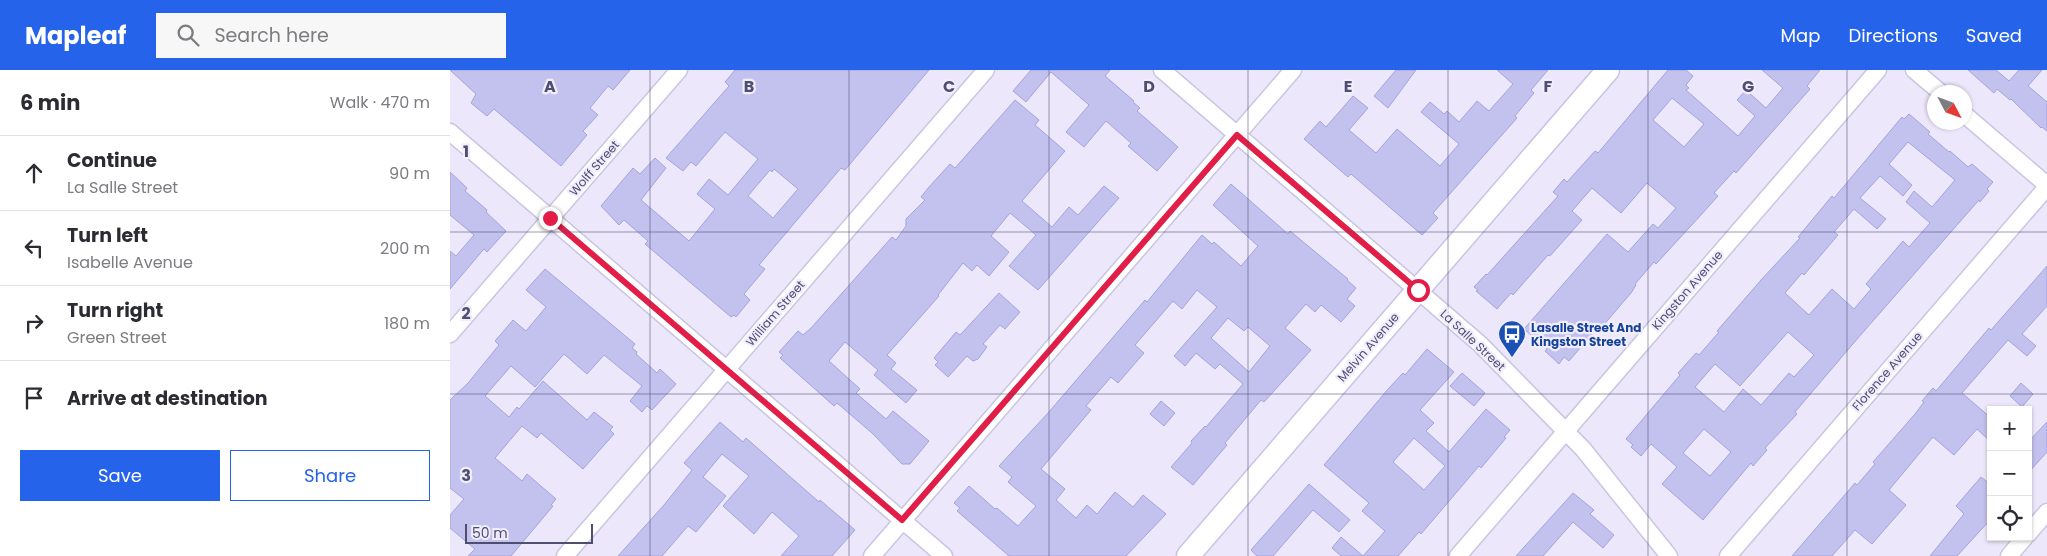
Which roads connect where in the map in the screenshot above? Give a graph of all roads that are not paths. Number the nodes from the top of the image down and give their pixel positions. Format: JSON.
{"nodes":[{"id":1,"x":679,"y":70,"type":"edge"},
{"id":2,"x":986,"y":70,"type":"edge"},
{"id":3,"x":1162,"y":70,"type":"edge"},
{"id":4,"x":1293,"y":70,"type":"edge"},
{"id":5,"x":1608,"y":70,"type":"edge"},
{"id":6,"x":1878,"y":70,"type":"edge"},
{"id":7,"x":1914,"y":70,"type":"edge"},
{"id":8,"x":1932,"y":85,"type":"edge"},
{"id":9,"x":1972,"y":121,"type":"edge"},
{"id":10,"x":450,"y":132,"type":"edge"},
{"id":11,"x":1237,"y":135,"type":"junction"},
{"id":12,"x":2047,"y":186,"type":"edge"},
{"id":13,"x":550,"y":218,"type":"junction"},
{"id":14,"x":1418,"y":290,"type":"junction"},
{"id":15,"x":450,"y":334,"type":"edge"},
{"id":16,"x":726,"y":369,"type":"junction"},
{"id":17,"x":1566,"y":430,"type":"junction"},
{"id":18,"x":2047,"y":512,"type":"edge"},
{"id":19,"x":902,"y":520,"type":"junction"},
{"id":20,"x":2032,"y":529,"type":"edge"},
{"id":21,"x":2022,"y":541,"type":"edge"},
{"id":22,"x":565,"y":556,"type":"edge"},
{"id":23,"x":872,"y":556,"type":"edge"},
{"id":24,"x":944,"y":556,"type":"edge"},
{"id":25,"x":1188,"y":556,"type":"edge"},
{"id":26,"x":1458,"y":556,"type":"edge"},
{"id":27,"x":1669,"y":556,"type":"edge"},
{"id":28,"x":1728,"y":556,"type":"edge"},
{"id":29,"x":2009,"y":556,"type":"edge"}],
"edges":[{"from":1,"to":13,"type":"street","name":"Wolff Street"},
{"from":2,"to":16,"type":"street","name":"William Street"},
{"from":3,"to":11,"type":"street","name":"La Salle Street"},
{"from":4,"to":11,"type":"street"},
{"from":5,"to":14,"type":"street","name":"Melvin Avenue"},
{"from":6,"to":17,"type":"street","name":"Kingston Avenue"},
{"from":7,"to":8,"type":"street"},
{"from":9,"to":12,"type":"street"},
{"from":10,"to":13,"type":"street"},
{"from":11,"to":14,"type":"street","name":"La Salle Street"},
{"from":11,"to":19,"type":"street"},
{"from":12,"to":28,"type":"street","name":"Florence Avenue"},
{"from":13,"to":15,"type":"street","name":"Wolff Street"},
{"from":13,"to":16,"type":"street"},
{"from":14,"to":17,"type":"street","name":"La Salle Street"},
{"from":14,"to":25,"type":"street","name":"Melvin Avenue"},
{"from":16,"to":19,"type":"street"},
{"from":16,"to":22,"type":"street","name":"William Street"},
{"from":17,"to":26,"type":"street","name":"Kingston Avenue"},
{"from":17,"to":27,"type":"street","name":"La Salle Street"},
{"from":18,"to":20,"type":"street"},
{"from":19,"to":23,"type":"street"},
{"from":19,"to":24,"type":"street"},
{"from":21,"to":29,"type":"street"}]}
